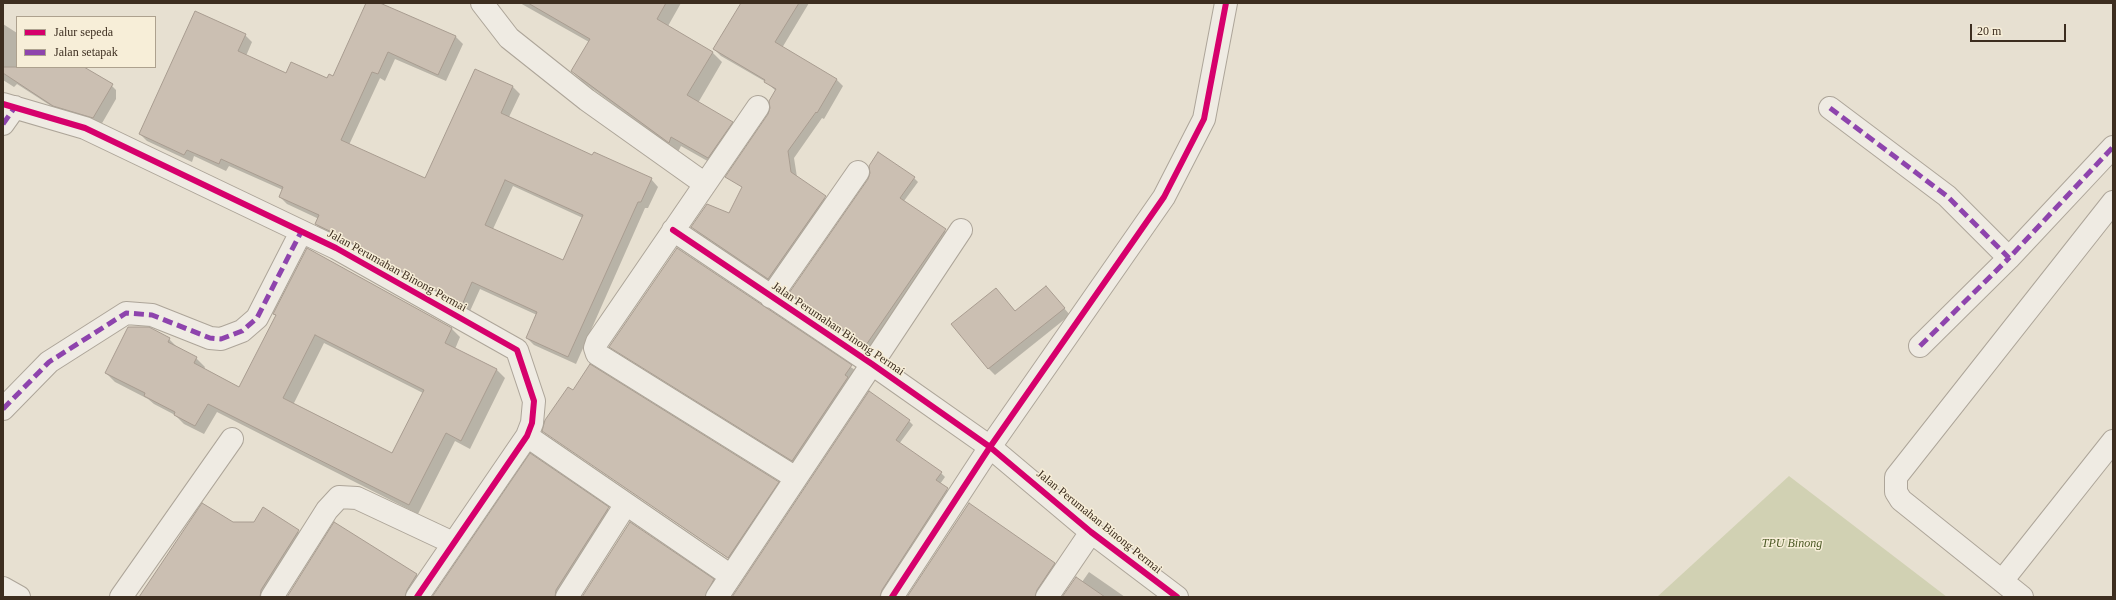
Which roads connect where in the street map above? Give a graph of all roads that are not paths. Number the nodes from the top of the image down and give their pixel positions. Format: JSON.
{"nodes":[{"id":1,"x":482,"y":3,"type":"edge"},
{"id":2,"x":1226,"y":3,"type":"edge"},
{"id":3,"x":758,"y":107,"type":"dead end"},
{"id":4,"x":1830,"y":108,"type":"dead end"},
{"id":5,"x":7,"y":112,"type":"edge"},
{"id":6,"x":2113,"y":148,"type":"edge"},
{"id":7,"x":858,"y":172,"type":"dead end"},
{"id":8,"x":705,"y":184,"type":"junction"},
{"id":9,"x":2113,"y":202,"type":"edge"},
{"id":10,"x":673,"y":230,"type":"junction"},
{"id":11,"x":961,"y":230,"type":"dead end"},
{"id":12,"x":301,"y":232,"type":"junction"},
{"id":13,"x":2009,"y":258,"type":"junction"},
{"id":14,"x":771,"y":297,"type":"junction"},
{"id":15,"x":1920,"y":346,"type":"dead end"},
{"id":16,"x":872,"y":364,"type":"junction"},
{"id":17,"x":3,"y":410,"type":"edge"},
{"id":18,"x":527,"y":436,"type":"junction"},
{"id":19,"x":232,"y":439,"type":"dead end"},
{"id":20,"x":2113,"y":441,"type":"edge"},
{"id":21,"x":990,"y":447,"type":"junction"},
{"id":22,"x":796,"y":478,"type":"junction"},
{"id":23,"x":626,"y":504,"type":"junction"},
{"id":24,"x":1091,"y":532,"type":"junction"},
{"id":25,"x":453,"y":544,"type":"junction"},
{"id":26,"x":731,"y":576,"type":"junction"},
{"id":27,"x":2002,"y":581,"type":"junction"},
{"id":28,"x":3,"y":588,"type":"edge"},
{"id":29,"x":19,"y":597,"type":"edge"},
{"id":30,"x":121,"y":597,"type":"edge"},
{"id":31,"x":272,"y":597,"type":"edge"},
{"id":32,"x":417,"y":597,"type":"edge"},
{"id":33,"x":567,"y":597,"type":"edge"},
{"id":34,"x":717,"y":597,"type":"edge"},
{"id":35,"x":892,"y":597,"type":"edge"},
{"id":36,"x":1046,"y":597,"type":"edge"},
{"id":37,"x":1177,"y":597,"type":"edge"},
{"id":38,"x":2022,"y":597,"type":"edge"}],
"edges":[{"from":1,"to":8,"type":"street"},
{"from":2,"to":21,"type":"street"},
{"from":3,"to":8,"type":"street"},
{"from":4,"to":13,"type":"street"},
{"from":5,"to":12,"type":"street","name":"Jalan Perumahan Binong Permai"},
{"from":6,"to":13,"type":"street"},
{"from":7,"to":14,"type":"street"},
{"from":8,"to":10,"type":"street"},
{"from":9,"to":27,"type":"street"},
{"from":10,"to":14,"type":"street","name":"Jalan Perumahan Binong Permai"},
{"from":10,"to":22,"type":"street"},
{"from":11,"to":16,"type":"street"},
{"from":12,"to":17,"type":"street"},
{"from":12,"to":18,"type":"street","name":"Jalan Perumahan Binong Permai"},
{"from":13,"to":15,"type":"street"},
{"from":14,"to":16,"type":"street","name":"Jalan Perumahan Binong Permai"},
{"from":16,"to":21,"type":"street","name":"Jalan Perumahan Binong Permai"},
{"from":16,"to":22,"type":"street","name":"Jalan Perumahan Binong Permai"},
{"from":18,"to":23,"type":"street"},
{"from":18,"to":25,"type":"street","name":"Jalan Perumahan Binong Permai"},
{"from":19,"to":30,"type":"street"},
{"from":20,"to":27,"type":"street"},
{"from":21,"to":24,"type":"street","name":"Jalan Perumahan Binong Permai"},
{"from":21,"to":35,"type":"street"},
{"from":22,"to":26,"type":"street","name":"Jalan Perumahan Binong Permai"},
{"from":23,"to":26,"type":"street"},
{"from":23,"to":33,"type":"street"},
{"from":24,"to":36,"type":"street","name":"Jalan Perumahan Binong Permai"},
{"from":24,"to":37,"type":"street","name":"Jalan Perumahan Binong Permai"},
{"from":25,"to":31,"type":"street"},
{"from":25,"to":32,"type":"street","name":"Jalan Perumahan Binong Permai"},
{"from":26,"to":34,"type":"street","name":"Jalan Perumahan Binong Permai"},
{"from":27,"to":38,"type":"street"},
{"from":28,"to":29,"type":"street"}]}
